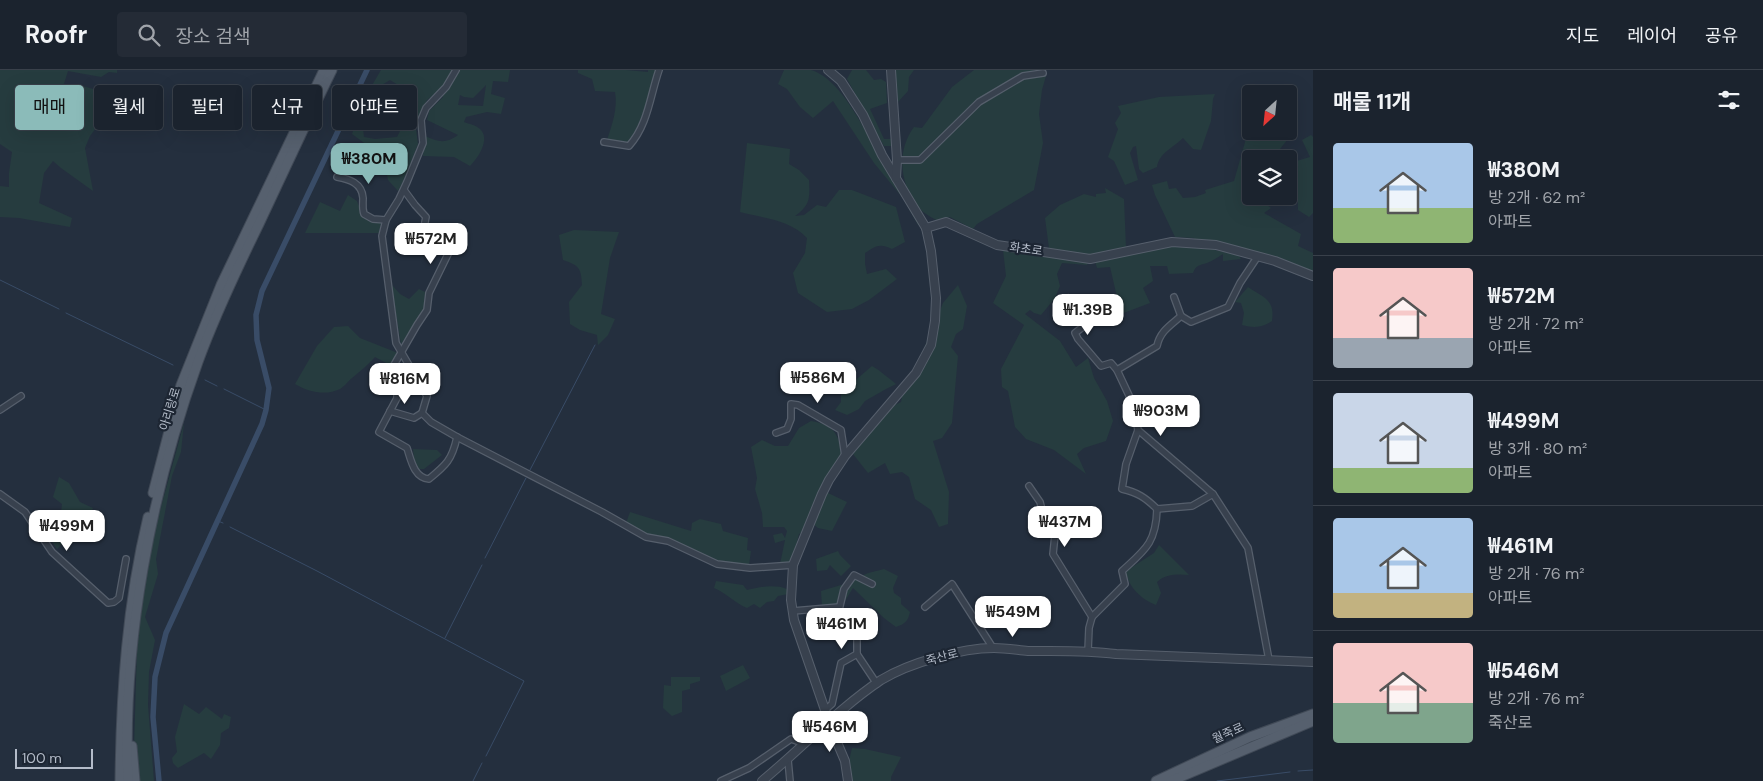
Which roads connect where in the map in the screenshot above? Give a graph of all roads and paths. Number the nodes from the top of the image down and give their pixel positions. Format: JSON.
{"nodes":[{"id":1,"x":324,"y":70,"type":"edge"},
{"id":2,"x":332,"y":70,"type":"edge"},
{"id":3,"x":456,"y":70,"type":"edge"},
{"id":4,"x":659,"y":70,"type":"edge"},
{"id":5,"x":828,"y":70,"type":"edge"},
{"id":6,"x":891,"y":70,"type":"edge"},
{"id":7,"x":1043,"y":74,"type":"dead end"},
{"id":8,"x":604,"y":142,"type":"dead end"},
{"id":9,"x":897,"y":160,"type":"junction"},
{"id":10,"x":337,"y":176,"type":"dead end"},
{"id":11,"x":896,"y":179,"type":"junction"},
{"id":12,"x":404,"y":190,"type":"junction"},
{"id":13,"x":386,"y":220,"type":"junction"},
{"id":14,"x":926,"y":228,"type":"junction"},
{"id":15,"x":1258,"y":256,"type":"junction"},
{"id":16,"x":1313,"y":276,"type":"edge"},
{"id":17,"x":1174,"y":296,"type":"dead end"},
{"id":18,"x":1068,"y":298,"type":"dead end"},
{"id":19,"x":1182,"y":316,"type":"junction"},
{"id":20,"x":402,"y":352,"type":"junction"},
{"id":21,"x":1117,"y":370,"type":"junction"},
{"id":22,"x":21,"y":396,"type":"dead end"},
{"id":23,"x":0,"y":410,"type":"edge"},
{"id":24,"x":390,"y":411,"type":"junction"},
{"id":25,"x":422,"y":413,"type":"junction"},
{"id":26,"x":1138,"y":430,"type":"junction"},
{"id":27,"x":776,"y":433,"type":"dead end"},
{"id":28,"x":457,"y":437,"type":"junction"},
{"id":29,"x":845,"y":456,"type":"junction"},
{"id":30,"x":1029,"y":486,"type":"dead end"},
{"id":31,"x":0,"y":494,"type":"edge"},
{"id":32,"x":1213,"y":494,"type":"junction"},
{"id":33,"x":1157,"y":509,"type":"junction"},
{"id":34,"x":126,"y":559,"type":"dead end"},
{"id":35,"x":793,"y":565,"type":"junction"},
{"id":36,"x":872,"y":584,"type":"dead end"},
{"id":37,"x":839,"y":607,"type":"junction"},
{"id":38,"x":925,"y":607,"type":"dead end"},
{"id":39,"x":793,"y":611,"type":"junction"},
{"id":40,"x":1092,"y":618,"type":"junction"},
{"id":41,"x":993,"y":648,"type":"junction"},
{"id":42,"x":1088,"y":651,"type":"junction"},
{"id":43,"x":856,"y":654,"type":"junction"},
{"id":44,"x":1269,"y":660,"type":"junction"},
{"id":45,"x":1313,"y":662,"type":"edge"},
{"id":46,"x":877,"y":684,"type":"junction"},
{"id":47,"x":826,"y":710,"type":"junction"},
{"id":48,"x":128,"y":714,"type":"junction"},
{"id":49,"x":1313,"y":714,"type":"edge"},
{"id":50,"x":828,"y":721,"type":"junction"},
{"id":51,"x":1313,"y":721,"type":"edge"},
{"id":52,"x":805,"y":744,"type":"junction"},
{"id":53,"x":788,"y":760,"type":"junction"},
{"id":54,"x":120,"y":781,"type":"edge"},
{"id":55,"x":128,"y":781,"type":"edge"},
{"id":56,"x":135,"y":781,"type":"edge"},
{"id":57,"x":721,"y":781,"type":"edge"},
{"id":58,"x":762,"y":781,"type":"edge"},
{"id":59,"x":790,"y":781,"type":"edge"},
{"id":60,"x":848,"y":781,"type":"edge"},
{"id":61,"x":1156,"y":781,"type":"edge"},
{"id":62,"x":1171,"y":781,"type":"edge"}],
"edges":[{"from":1,"to":54,"type":"main road","name":"아리랑로"},
{"from":2,"to":48,"type":"main road","name":"아리랑로"},
{"from":3,"to":12,"type":"street"},
{"from":4,"to":8,"type":"street"},
{"from":5,"to":11,"type":"street"},
{"from":6,"to":9,"type":"street"},
{"from":7,"to":9,"type":"street"},
{"from":9,"to":11,"type":"street"},
{"from":10,"to":13,"type":"street"},
{"from":11,"to":14,"type":"street"},
{"from":12,"to":13,"type":"street"},
{"from":12,"to":20,"type":"street"},
{"from":13,"to":20,"type":"street"},
{"from":14,"to":15,"type":"street","name":"화초로"},
{"from":14,"to":29,"type":"street"},
{"from":15,"to":16,"type":"street","name":"화초로"},
{"from":15,"to":19,"type":"street"},
{"from":17,"to":19,"type":"street"},
{"from":18,"to":21,"type":"street"},
{"from":19,"to":21,"type":"street"},
{"from":20,"to":24,"type":"street"},
{"from":20,"to":25,"type":"street"},
{"from":21,"to":26,"type":"street"},
{"from":22,"to":23,"type":"street"},
{"from":24,"to":25,"type":"street"},
{"from":24,"to":28,"type":"street"},
{"from":25,"to":28,"type":"street"},
{"from":26,"to":32,"type":"street"},
{"from":26,"to":33,"type":"street"},
{"from":27,"to":29,"type":"street"},
{"from":28,"to":35,"type":"street"},
{"from":29,"to":35,"type":"street"},
{"from":30,"to":40,"type":"street"},
{"from":31,"to":34,"type":"street"},
{"from":32,"to":33,"type":"street"},
{"from":32,"to":44,"type":"street"},
{"from":33,"to":40,"type":"street"},
{"from":35,"to":39,"type":"street"},
{"from":36,"to":37,"type":"street"},
{"from":37,"to":39,"type":"street"},
{"from":37,"to":43,"type":"street"},
{"from":38,"to":41,"type":"street"},
{"from":39,"to":47,"type":"street"},
{"from":40,"to":42,"type":"street"},
{"from":41,"to":42,"type":"street","name":"죽산로"},
{"from":41,"to":46,"type":"street","name":"죽산로"},
{"from":42,"to":44,"type":"street","name":"죽산로"},
{"from":43,"to":46,"type":"street"},
{"from":43,"to":47,"type":"street"},
{"from":44,"to":45,"type":"street","name":"죽산로"},
{"from":46,"to":50,"type":"street","name":"죽산로"},
{"from":47,"to":50,"type":"street"},
{"from":48,"to":55,"type":"main road","name":"아리랑로"},
{"from":48,"to":56,"type":"main road"},
{"from":49,"to":61,"type":"main road","name":"월죽로"},
{"from":50,"to":52,"type":"street","name":"죽산로"},
{"from":50,"to":60,"type":"street"},
{"from":51,"to":62,"type":"main road","name":"월죽로"},
{"from":52,"to":53,"type":"street","name":"죽산로"},
{"from":52,"to":57,"type":"street"},
{"from":53,"to":58,"type":"street","name":"죽산로"},
{"from":53,"to":59,"type":"street"}]}
